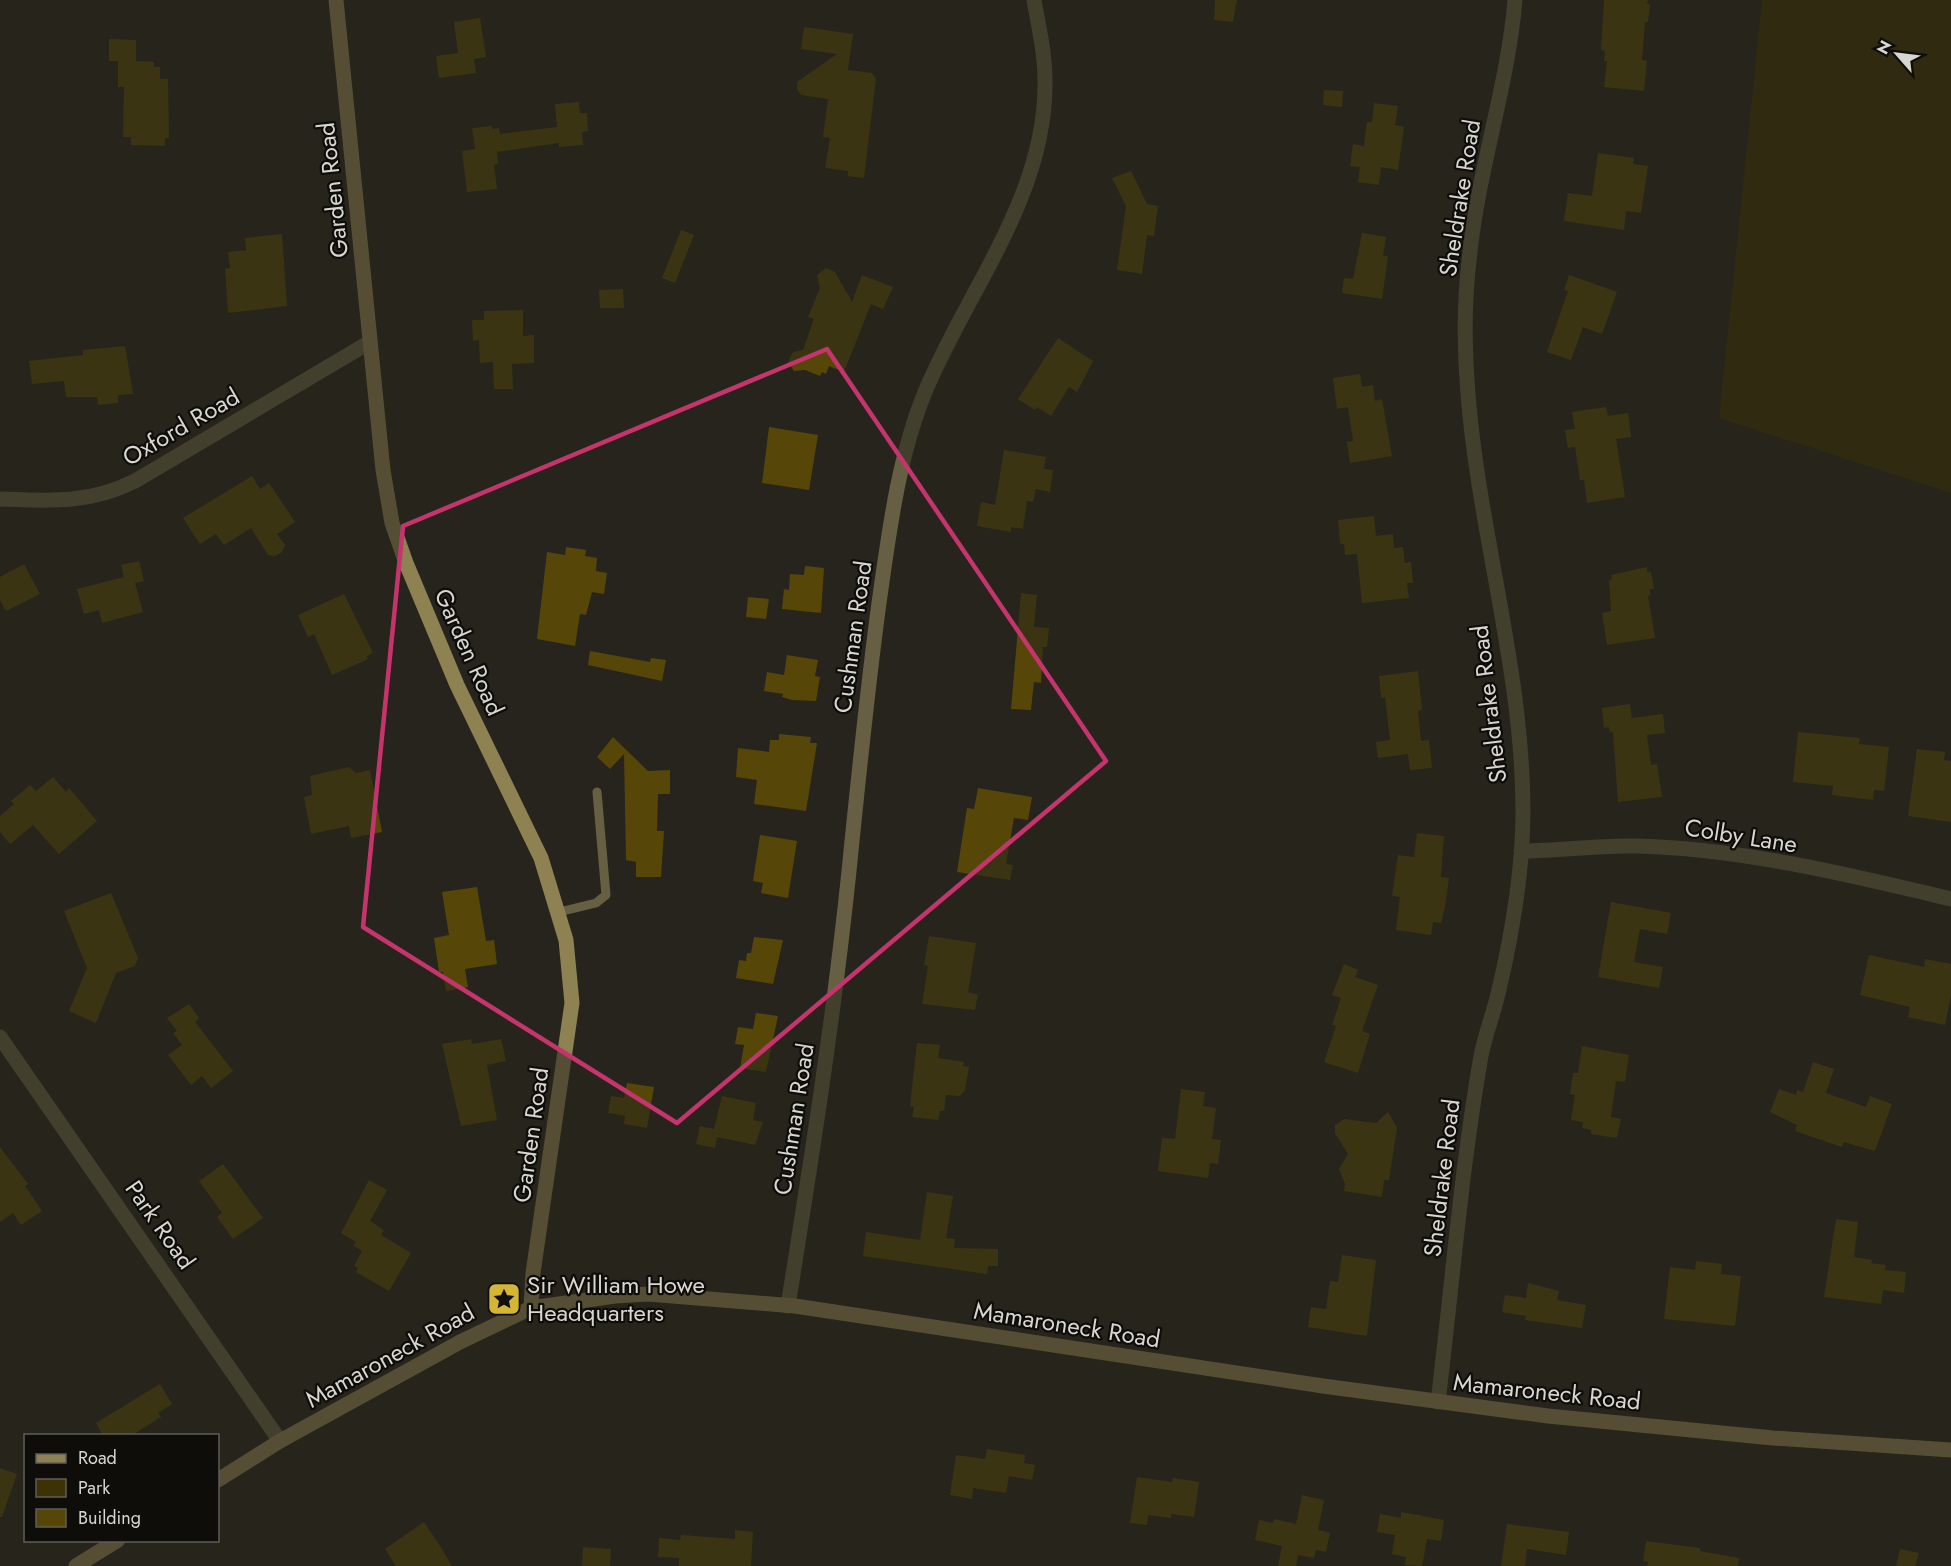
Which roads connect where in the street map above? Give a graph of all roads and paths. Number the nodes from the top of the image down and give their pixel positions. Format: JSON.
{"nodes":[{"id":1,"x":336,"y":0,"type":"edge"},
{"id":2,"x":1034,"y":0,"type":"edge"},
{"id":3,"x":1515,"y":0,"type":"edge"},
{"id":4,"x":370,"y":342,"type":"junction"},
{"id":5,"x":0,"y":499,"type":"edge"},
{"id":6,"x":597,"y":792,"type":"dead end"},
{"id":7,"x":1521,"y":851,"type":"junction"},
{"id":8,"x":1951,"y":899,"type":"edge"},
{"id":9,"x":559,"y":912,"type":"junction"},
{"id":10,"x":0,"y":1037,"type":"edge"},
{"id":11,"x":788,"y":1306,"type":"junction"},
{"id":12,"x":531,"y":1308,"type":"junction"},
{"id":13,"x":1438,"y":1402,"type":"junction"},
{"id":14,"x":280,"y":1442,"type":"junction"},
{"id":15,"x":1951,"y":1450,"type":"edge"},
{"id":16,"x":219,"y":1479,"type":"edge"},
{"id":17,"x":115,"y":1542,"type":"edge"},
{"id":18,"x":76,"y":1566,"type":"edge"}],
"edges":[{"from":1,"to":4,"type":"street","name":"Garden Road"},
{"from":2,"to":11,"type":"street","name":"Cushman Road"},
{"from":3,"to":7,"type":"street","name":"Sheldrake Road"},
{"from":4,"to":5,"type":"street","name":"Oxford Road"},
{"from":4,"to":9,"type":"street","name":"Garden Road"},
{"from":6,"to":9,"type":"lane"},
{"from":7,"to":8,"type":"street","name":"Colby Lane"},
{"from":7,"to":13,"type":"street","name":"Sheldrake Road"},
{"from":9,"to":12,"type":"street","name":"Garden Road"},
{"from":10,"to":14,"type":"street","name":"Park Road"},
{"from":11,"to":12,"type":"street","name":"Mamaroneck Road"},
{"from":11,"to":13,"type":"street","name":"Mamaroneck Road"},
{"from":12,"to":14,"type":"street","name":"Mamaroneck Road"},
{"from":13,"to":15,"type":"street","name":"Mamaroneck Road"},
{"from":14,"to":16,"type":"street","name":"Mamaroneck Road"},
{"from":17,"to":18,"type":"street"}]}
